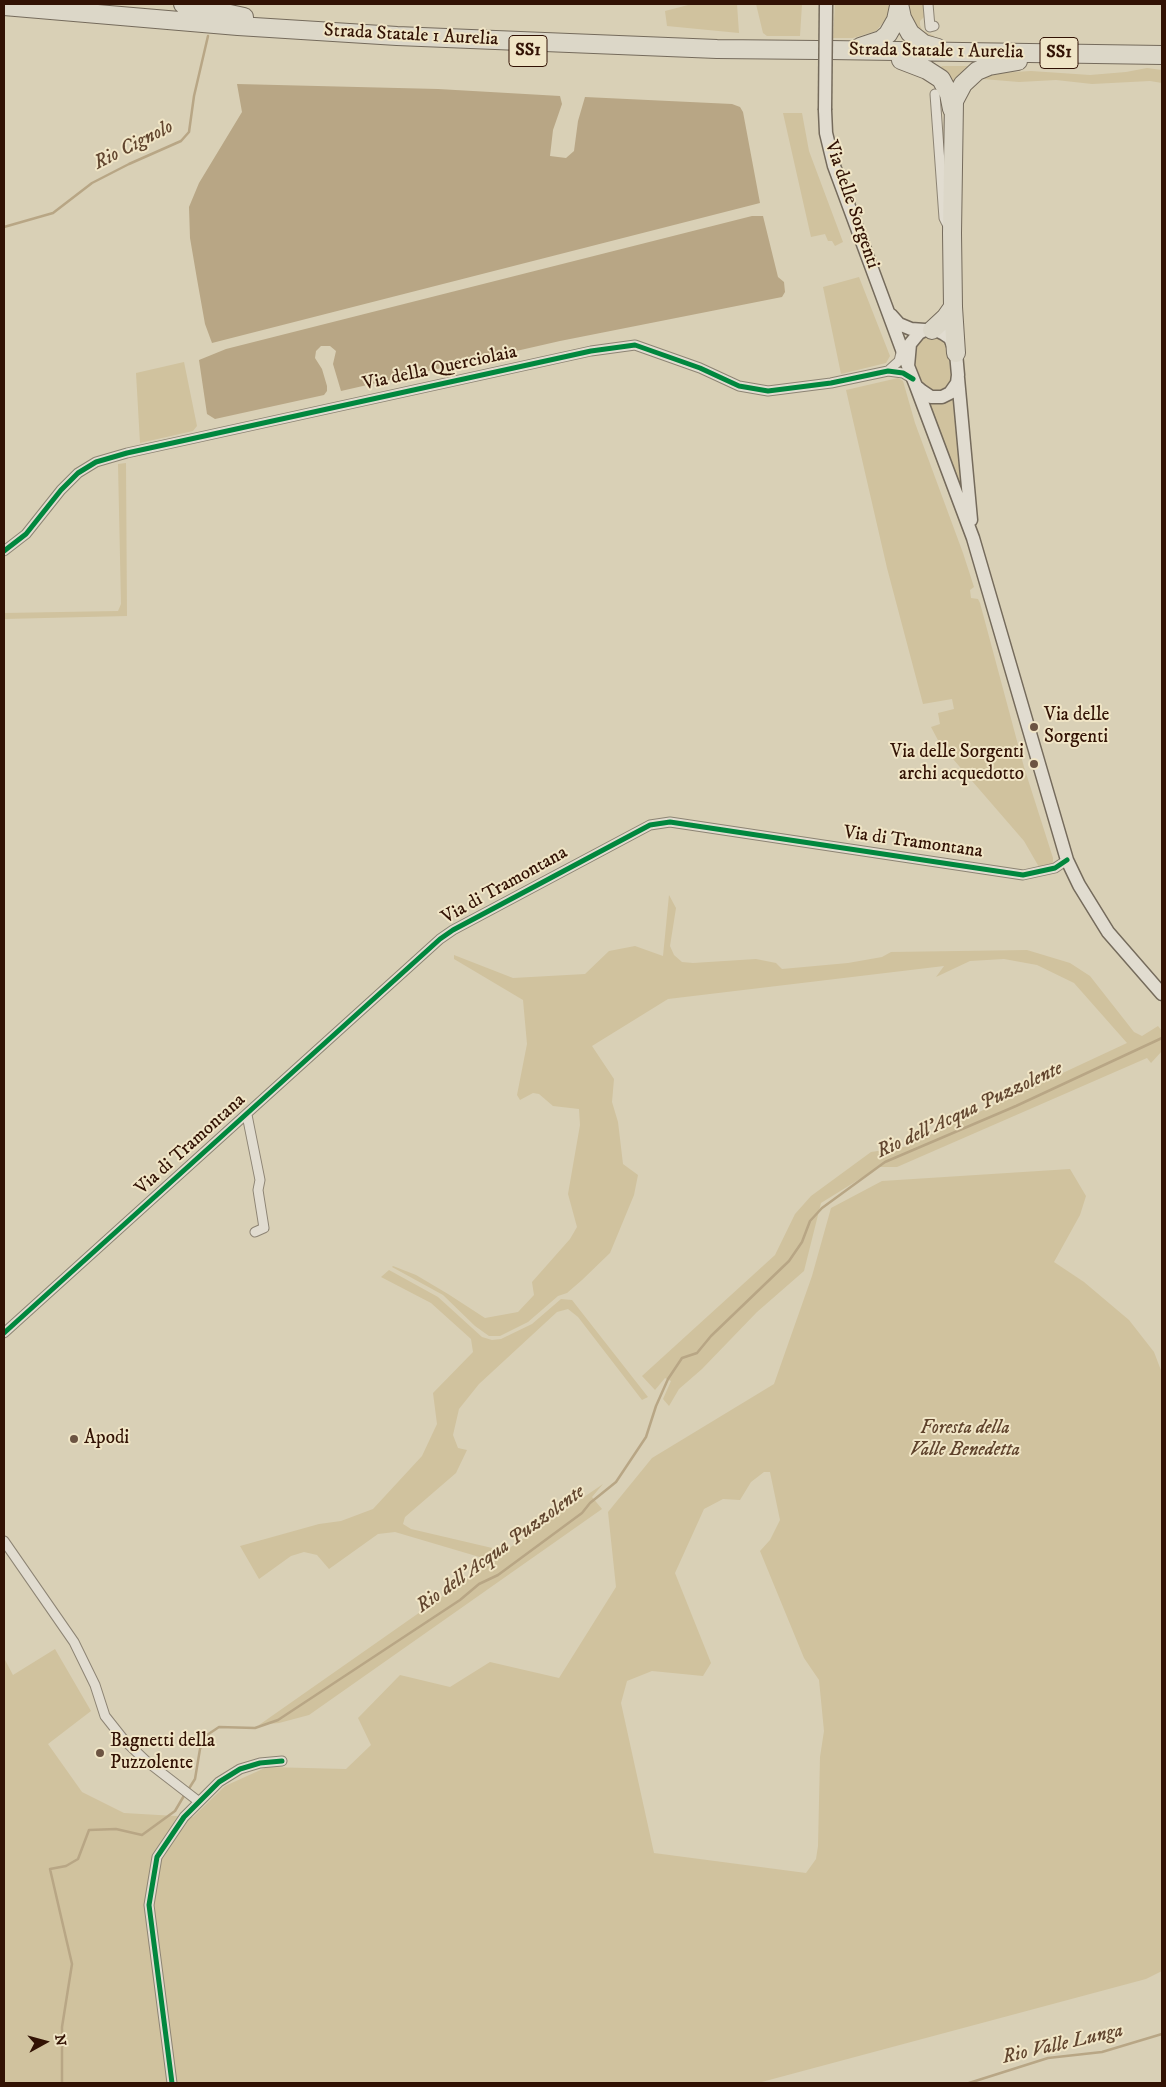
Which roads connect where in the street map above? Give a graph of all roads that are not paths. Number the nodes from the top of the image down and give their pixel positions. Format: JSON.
{"nodes":[{"id":1,"x":183,"y":4,"type":"edge"},
{"id":2,"x":826,"y":4,"type":"edge"},
{"id":3,"x":928,"y":4,"type":"edge"},
{"id":4,"x":899,"y":5,"type":"edge"},
{"id":5,"x":4,"y":6,"type":"edge"},
{"id":6,"x":4,"y":15,"type":"edge"},
{"id":7,"x":199,"y":21,"type":"junction"},
{"id":8,"x":239,"y":26,"type":"junction"},
{"id":9,"x":934,"y":26,"type":"dead end"},
{"id":10,"x":956,"y":52,"type":"junction"},
{"id":11,"x":827,"y":54,"type":"junction"},
{"id":12,"x":1162,"y":55,"type":"edge"},
{"id":13,"x":901,"y":60,"type":"junction"},
{"id":14,"x":1018,"y":61,"type":"junction"},
{"id":15,"x":1162,"y":63,"type":"edge"},
{"id":16,"x":935,"y":94,"type":"dead end"},
{"id":17,"x":953,"y":112,"type":"junction"},
{"id":18,"x":952,"y":233,"type":"junction"},
{"id":19,"x":953,"y":307,"type":"junction"},
{"id":20,"x":890,"y":314,"type":"junction"},
{"id":21,"x":929,"y":330,"type":"junction"},
{"id":22,"x":902,"y":348,"type":"junction"},
{"id":23,"x":956,"y":353,"type":"junction"},
{"id":24,"x":908,"y":366,"type":"junction"},
{"id":25,"x":888,"y":371,"type":"junction"},
{"id":26,"x":958,"y":375,"type":"junction"},
{"id":27,"x":915,"y":382,"type":"junction"},
{"id":28,"x":973,"y":538,"type":"junction"},
{"id":29,"x":4,"y":551,"type":"edge"},
{"id":30,"x":1067,"y":860,"type":"junction"},
{"id":31,"x":1162,"y":994,"type":"edge"},
{"id":32,"x":247,"y":1115,"type":"junction"},
{"id":33,"x":255,"y":1232,"type":"dead end"},
{"id":34,"x":4,"y":1333,"type":"edge"},
{"id":35,"x":4,"y":1541,"type":"edge"},
{"id":36,"x":282,"y":1761,"type":"dead end"},
{"id":37,"x":198,"y":1801,"type":"junction"},
{"id":38,"x":172,"y":2083,"type":"edge"}],
"edges":[{"from":1,"to":7,"type":"highway"},
{"from":2,"to":20,"type":"main road","name":"Via delle Sorgenti","bridge":true},
{"from":3,"to":9,"type":"street"},
{"from":4,"to":10,"type":"highway"},
{"from":4,"to":11,"type":"highway"},
{"from":5,"to":7,"type":"highway","name":"Strada Statale 1 Aurelia","number":"SS1"},
{"from":6,"to":7,"type":"highway","name":"Strada Statale 1 Aurelia","number":"SS1"},
{"from":7,"to":8,"type":"highway"},
{"from":7,"to":8,"type":"highway","name":"Strada Statale 1 Aurelia","number":"SS1"},
{"from":8,"to":11,"type":"highway","name":"Strada Statale 1 Aurelia","number":"SS1"},
{"from":8,"to":11,"type":"highway","name":"Strada Statale 1 Aurelia","number":"SS1"},
{"from":10,"to":11,"type":"highway","name":"Strada Statale 1 Aurelia","number":"SS1"},
{"from":10,"to":12,"type":"highway","name":"Strada Statale 1 Aurelia","number":"SS1"},
{"from":11,"to":13,"type":"highway","name":"Strada Statale 1 Aurelia","number":"SS1"},
{"from":13,"to":14,"type":"highway","name":"Strada Statale 1 Aurelia","number":"SS1"},
{"from":13,"to":17,"type":"highway"},
{"from":14,"to":15,"type":"highway","name":"Strada Statale 1 Aurelia","number":"SS1"},
{"from":14,"to":17,"type":"highway"},
{"from":16,"to":18,"type":"street"},
{"from":17,"to":18,"type":"highway"},
{"from":18,"to":19,"type":"highway"},
{"from":19,"to":21,"type":"highway"},
{"from":19,"to":23,"type":"highway"},
{"from":20,"to":21,"type":"main road","name":"Via delle Sorgenti"},
{"from":20,"to":22,"type":"main road","name":"Via delle Sorgenti"},
{"from":21,"to":23,"type":"main road","name":"Via delle Sorgenti"},
{"from":21,"to":24,"type":"main road"},
{"from":22,"to":24,"type":"main road","name":"Via delle Sorgenti"},
{"from":22,"to":25,"type":"street"},
{"from":23,"to":26,"type":"main road","name":"Via delle Sorgenti"},
{"from":24,"to":27,"type":"main road","name":"Via delle Sorgenti"},
{"from":25,"to":27,"type":"street","name":"Via della Querciolaia"},
{"from":25,"to":29,"type":"street","name":"Via della Querciolaia"},
{"from":26,"to":27,"type":"main road"},
{"from":26,"to":28,"type":"main road","name":"Via delle Sorgenti"},
{"from":27,"to":28,"type":"main road","name":"Via delle Sorgenti"},
{"from":28,"to":30,"type":"main road","name":"Via delle Sorgenti"},
{"from":30,"to":31,"type":"main road","name":"Via delle Sorgenti"},
{"from":30,"to":32,"type":"street","name":"Via di Tramontana"},
{"from":32,"to":33,"type":"street"},
{"from":32,"to":34,"type":"street","name":"Via di Tramontana"},
{"from":35,"to":37,"type":"street"},
{"from":36,"to":37,"type":"street"},
{"from":37,"to":38,"type":"street"}]}
